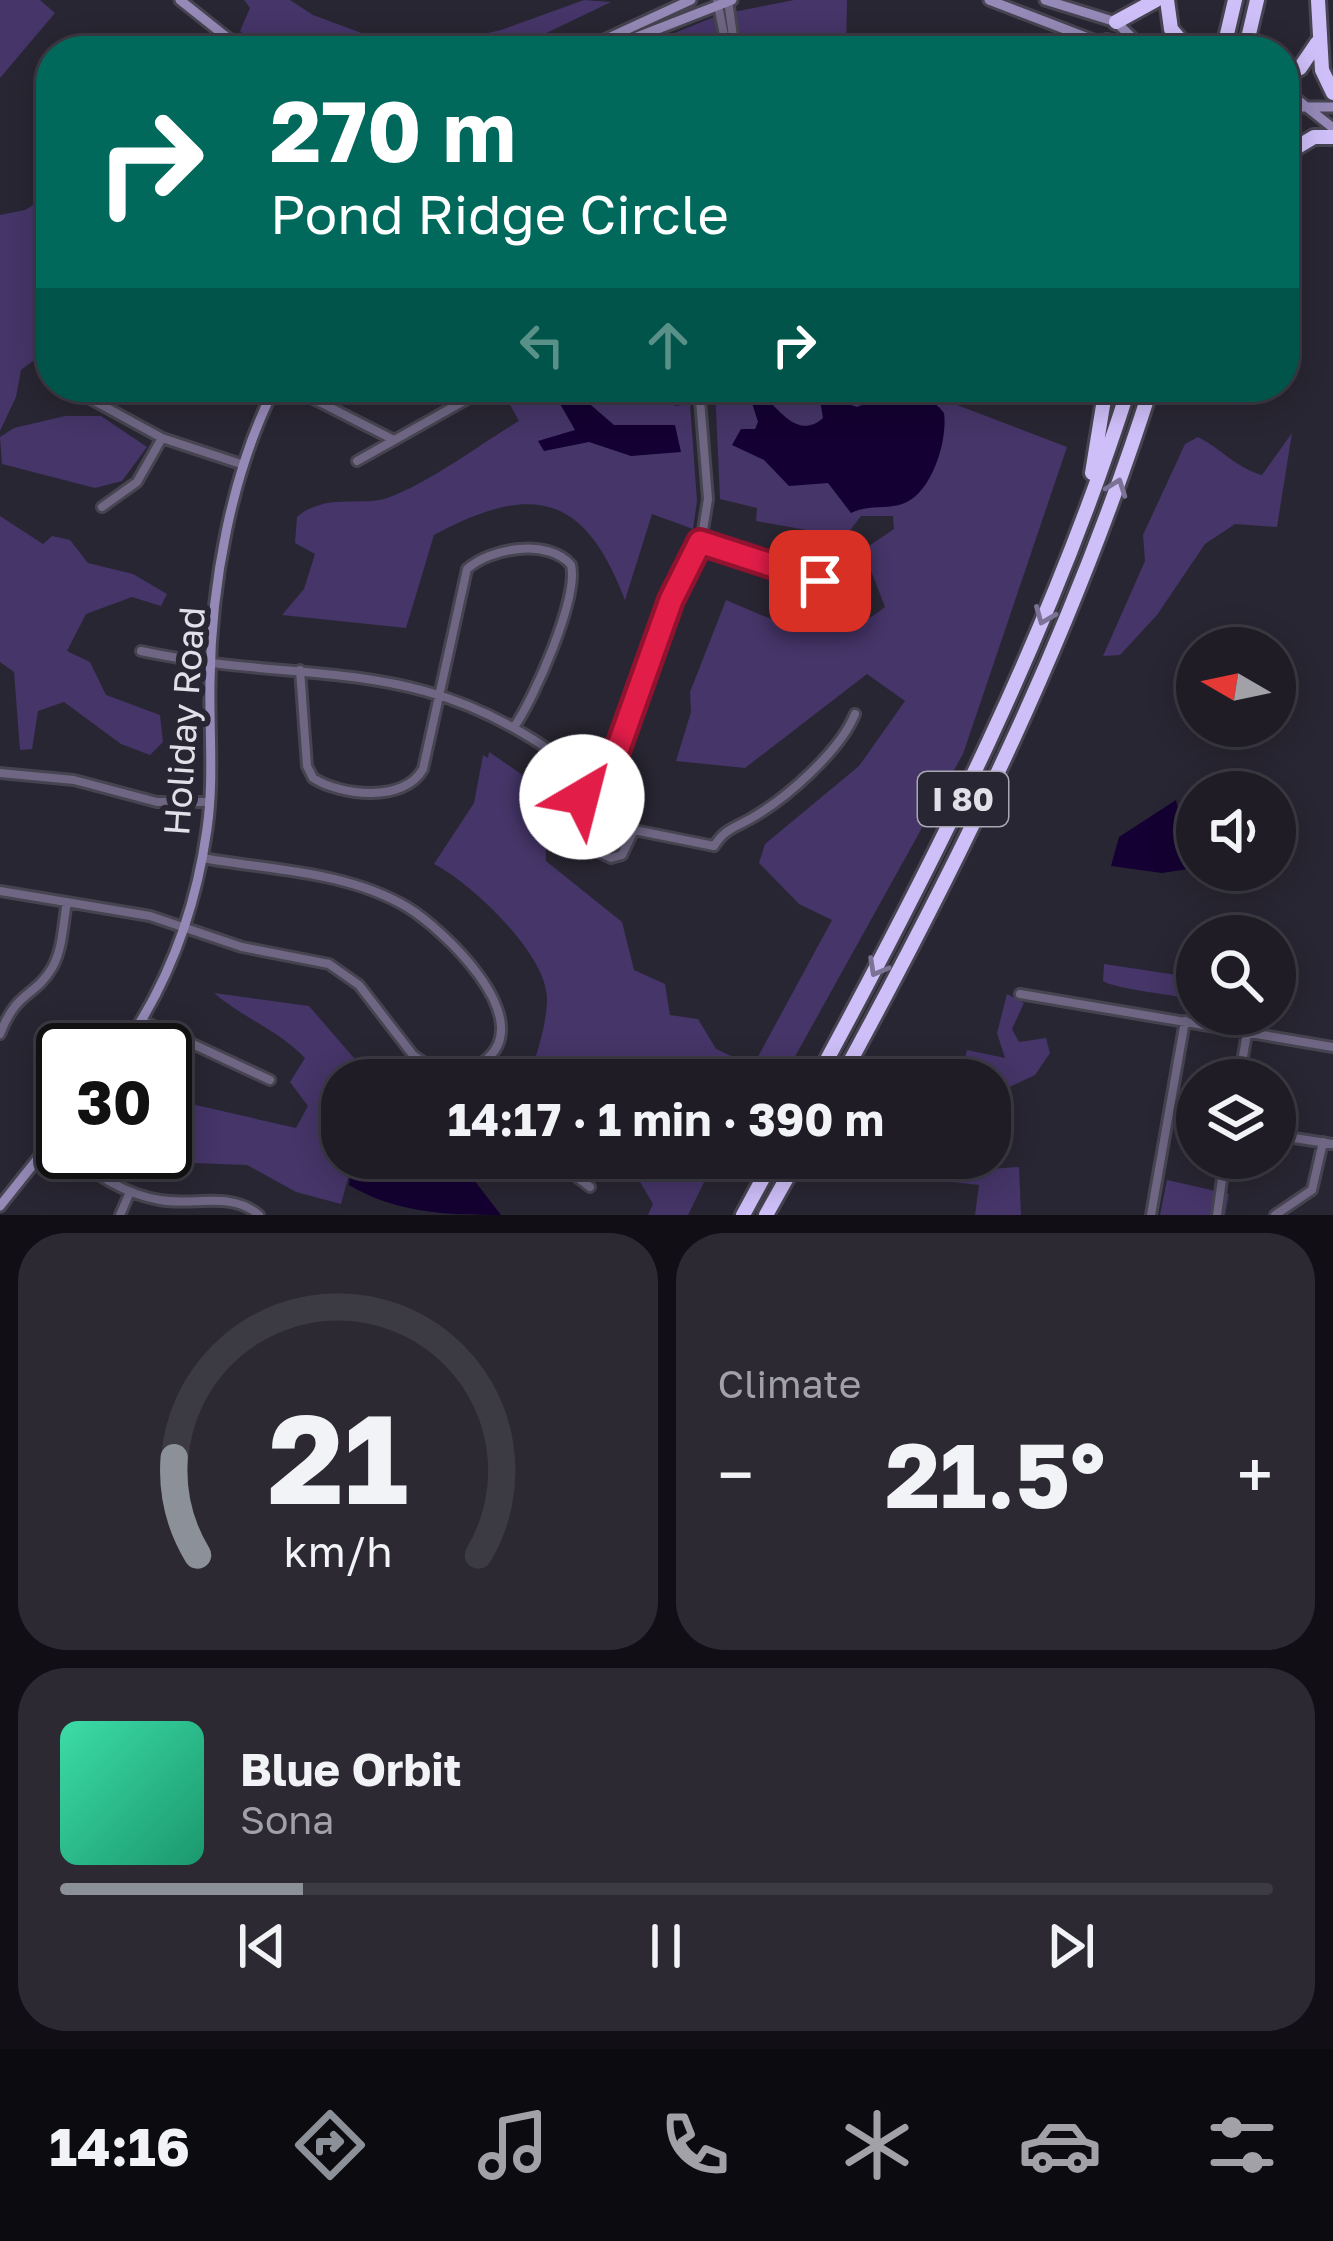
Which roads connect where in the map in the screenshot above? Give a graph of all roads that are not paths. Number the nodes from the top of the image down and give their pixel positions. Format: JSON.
{"nodes":[{"id":1,"x":180,"y":0,"type":"edge"},
{"id":2,"x":691,"y":0,"type":"edge"},
{"id":3,"x":989,"y":0,"type":"edge"},
{"id":4,"x":1045,"y":0,"type":"edge"},
{"id":5,"x":1156,"y":0,"type":"edge"},
{"id":6,"x":1167,"y":0,"type":"edge"},
{"id":7,"x":1234,"y":0,"type":"edge"},
{"id":8,"x":1257,"y":0,"type":"edge"},
{"id":9,"x":1318,"y":0,"type":"edge"},
{"id":10,"x":725,"y":1,"type":"edge"},
{"id":11,"x":1116,"y":22,"type":"junction"},
{"id":12,"x":225,"y":36,"type":"edge"},
{"id":13,"x":613,"y":36,"type":"edge"},
{"id":14,"x":639,"y":36,"type":"edge"},
{"id":15,"x":729,"y":36,"type":"edge"},
{"id":16,"x":1083,"y":36,"type":"edge"},
{"id":17,"x":1131,"y":36,"type":"edge"},
{"id":18,"x":1177,"y":36,"type":"edge"},
{"id":19,"x":1226,"y":36,"type":"edge"},
{"id":20,"x":1249,"y":36,"type":"edge"},
{"id":21,"x":1320,"y":37,"type":"junction"},
{"id":22,"x":1299,"y":68,"type":"edge"},
{"id":23,"x":1333,"y":93,"type":"edge"},
{"id":24,"x":1299,"y":102,"type":"edge"},
{"id":25,"x":1299,"y":107,"type":"edge"},
{"id":26,"x":1304,"y":107,"type":"junction"},
{"id":27,"x":1333,"y":107,"type":"edge"},
{"id":28,"x":1333,"y":133,"type":"edge"},
{"id":29,"x":1299,"y":146,"type":"edge"},
{"id":30,"x":95,"y":402,"type":"edge"},
{"id":31,"x":269,"y":402,"type":"edge"},
{"id":32,"x":319,"y":402,"type":"edge"},
{"id":33,"x":462,"y":402,"type":"edge"},
{"id":34,"x":700,"y":402,"type":"edge"},
{"id":35,"x":1104,"y":402,"type":"edge"},
{"id":36,"x":1124,"y":402,"type":"edge"},
{"id":37,"x":1146,"y":402,"type":"edge"},
{"id":38,"x":1154,"y":402,"type":"edge"},
{"id":39,"x":1136,"y":434,"type":"junction"},
{"id":40,"x":162,"y":438,"type":"junction"},
{"id":41,"x":394,"y":440,"type":"junction"},
{"id":42,"x":356,"y":461,"type":"dead end"},
{"id":43,"x":244,"y":464,"type":"junction"},
{"id":44,"x":102,"y":507,"type":"dead end"},
{"id":45,"x":1088,"y":507,"type":"junction"},
{"id":46,"x":700,"y":542,"type":"junction"},
{"id":47,"x":820,"y":581,"type":"dead end"},
{"id":48,"x":141,"y":651,"type":"dead end"},
{"id":49,"x":210,"y":666,"type":"junction"},
{"id":50,"x":300,"y":670,"type":"junction"},
{"id":51,"x":439,"y":693,"type":"junction"},
{"id":52,"x":855,"y":714,"type":"dead end"},
{"id":53,"x":514,"y":727,"type":"junction"},
{"id":54,"x":0,"y":773,"type":"edge"},
{"id":55,"x":592,"y":782,"type":"junction"},
{"id":56,"x":210,"y":802,"type":"junction"},
{"id":57,"x":634,"y":830,"type":"junction"},
{"id":58,"x":202,"y":858,"type":"junction"},
{"id":59,"x":0,"y":890,"type":"edge"},
{"id":60,"x":67,"y":902,"type":"junction"},
{"id":61,"x":184,"y":928,"type":"junction"},
{"id":62,"x":1020,"y":994,"type":"dead end"},
{"id":63,"x":141,"y":1020,"type":"junction"},
{"id":64,"x":1176,"y":1020,"type":"edge"},
{"id":65,"x":139,"y":1023,"type":"edge"},
{"id":66,"x":0,"y":1033,"type":"edge"},
{"id":67,"x":1183,"y":1035,"type":"edge"},
{"id":68,"x":1259,"y":1035,"type":"edge"},
{"id":69,"x":1333,"y":1047,"type":"edge"},
{"id":70,"x":418,"y":1059,"type":"edge"},
{"id":71,"x":485,"y":1059,"type":"edge"},
{"id":72,"x":827,"y":1059,"type":"edge"},
{"id":73,"x":852,"y":1059,"type":"edge"},
{"id":74,"x":270,"y":1081,"type":"dead end"},
{"id":75,"x":1296,"y":1138,"type":"edge"},
{"id":76,"x":1328,"y":1143,"type":"edge"},
{"id":77,"x":36,"y":1171,"type":"edge"},
{"id":78,"x":111,"y":1179,"type":"edge"},
{"id":79,"x":580,"y":1179,"type":"edge"},
{"id":80,"x":763,"y":1179,"type":"edge"},
{"id":81,"x":786,"y":1179,"type":"edge"},
{"id":82,"x":1223,"y":1179,"type":"edge"},
{"id":83,"x":590,"y":1187,"type":"dead end"},
{"id":84,"x":130,"y":1192,"type":"junction"},
{"id":85,"x":0,"y":1206,"type":"edge"},
{"id":86,"x":120,"y":1215,"type":"edge"},
{"id":87,"x":259,"y":1215,"type":"edge"},
{"id":88,"x":743,"y":1215,"type":"edge"},
{"id":89,"x":766,"y":1215,"type":"edge"},
{"id":90,"x":1151,"y":1215,"type":"edge"},
{"id":91,"x":1217,"y":1215,"type":"edge"},
{"id":92,"x":1275,"y":1215,"type":"edge"}],
"edges":[{"from":1,"to":12,"type":"street"},
{"from":2,"to":13,"type":"street"},
{"from":3,"to":16,"type":"street"},
{"from":4,"to":11,"type":"street"},
{"from":5,"to":11,"type":"highway"},
{"from":6,"to":18,"type":"highway"},
{"from":7,"to":19,"type":"highway"},
{"from":8,"to":20,"type":"highway"},
{"from":9,"to":21,"type":"highway"},
{"from":10,"to":14,"type":"street"},
{"from":10,"to":15,"type":"street"},
{"from":11,"to":17,"type":"street"},
{"from":21,"to":22,"type":"highway"},
{"from":21,"to":23,"type":"highway"},
{"from":24,"to":26,"type":"street"},
{"from":25,"to":26,"type":"street"},
{"from":26,"to":27,"type":"street"},
{"from":26,"to":28,"type":"street"},
{"from":28,"to":29,"type":"highway"},
{"from":30,"to":40,"type":"street"},
{"from":31,"to":43,"type":"street","name":"Holiday Road"},
{"from":32,"to":41,"type":"street"},
{"from":33,"to":41,"type":"street"},
{"from":34,"to":46,"type":"street"},
{"from":35,"to":45,"type":"highway"},
{"from":36,"to":45,"type":"highway","number":"I 80"},
{"from":37,"to":39,"type":"highway","number":"I 80"},
{"from":38,"to":39,"type":"highway"},
{"from":73,"to":39,"type":"highway","number":"I 80","one_way":true},
{"from":40,"to":43,"type":"street"},
{"from":40,"to":44,"type":"street"},
{"from":41,"to":42,"type":"street"},
{"from":43,"to":49,"type":"street","name":"Holiday Road"},
{"from":45,"to":72,"type":"highway","number":"I 80","one_way":true},
{"from":46,"to":47,"type":"street"},
{"from":46,"to":55,"type":"street"},
{"from":48,"to":49,"type":"street"},
{"from":49,"to":50,"type":"street"},
{"from":49,"to":56,"type":"street","name":"Holiday Road"},
{"from":50,"to":51,"type":"street"},
{"from":50,"to":51,"type":"street"},
{"from":51,"to":53,"type":"street"},
{"from":51,"to":53,"type":"street"},
{"from":52,"to":57,"type":"street"},
{"from":53,"to":55,"type":"street"},
{"from":54,"to":56,"type":"street"},
{"from":55,"to":57,"type":"street"},
{"from":55,"to":57,"type":"street"},
{"from":56,"to":58,"type":"street","name":"Holiday Road"},
{"from":58,"to":61,"type":"street","name":"Holiday Road"},
{"from":58,"to":71,"type":"street"},
{"from":59,"to":60,"type":"street"},
{"from":60,"to":61,"type":"street"},
{"from":60,"to":66,"type":"street"},
{"from":61,"to":63,"type":"street","name":"Holiday Road"},
{"from":61,"to":70,"type":"street"},
{"from":62,"to":64,"type":"street"},
{"from":63,"to":65,"type":"street","name":"Holiday Road"},
{"from":63,"to":74,"type":"street"},
{"from":67,"to":90,"type":"street"},
{"from":68,"to":69,"type":"street"},
{"from":75,"to":76,"type":"street"},
{"from":76,"to":92,"type":"street"},
{"from":77,"to":85,"type":"street"},
{"from":78,"to":84,"type":"street"},
{"from":79,"to":83,"type":"street"},
{"from":80,"to":88,"type":"highway"},
{"from":81,"to":89,"type":"highway"},
{"from":82,"to":91,"type":"street"},
{"from":84,"to":86,"type":"street"},
{"from":84,"to":87,"type":"street"}]}
